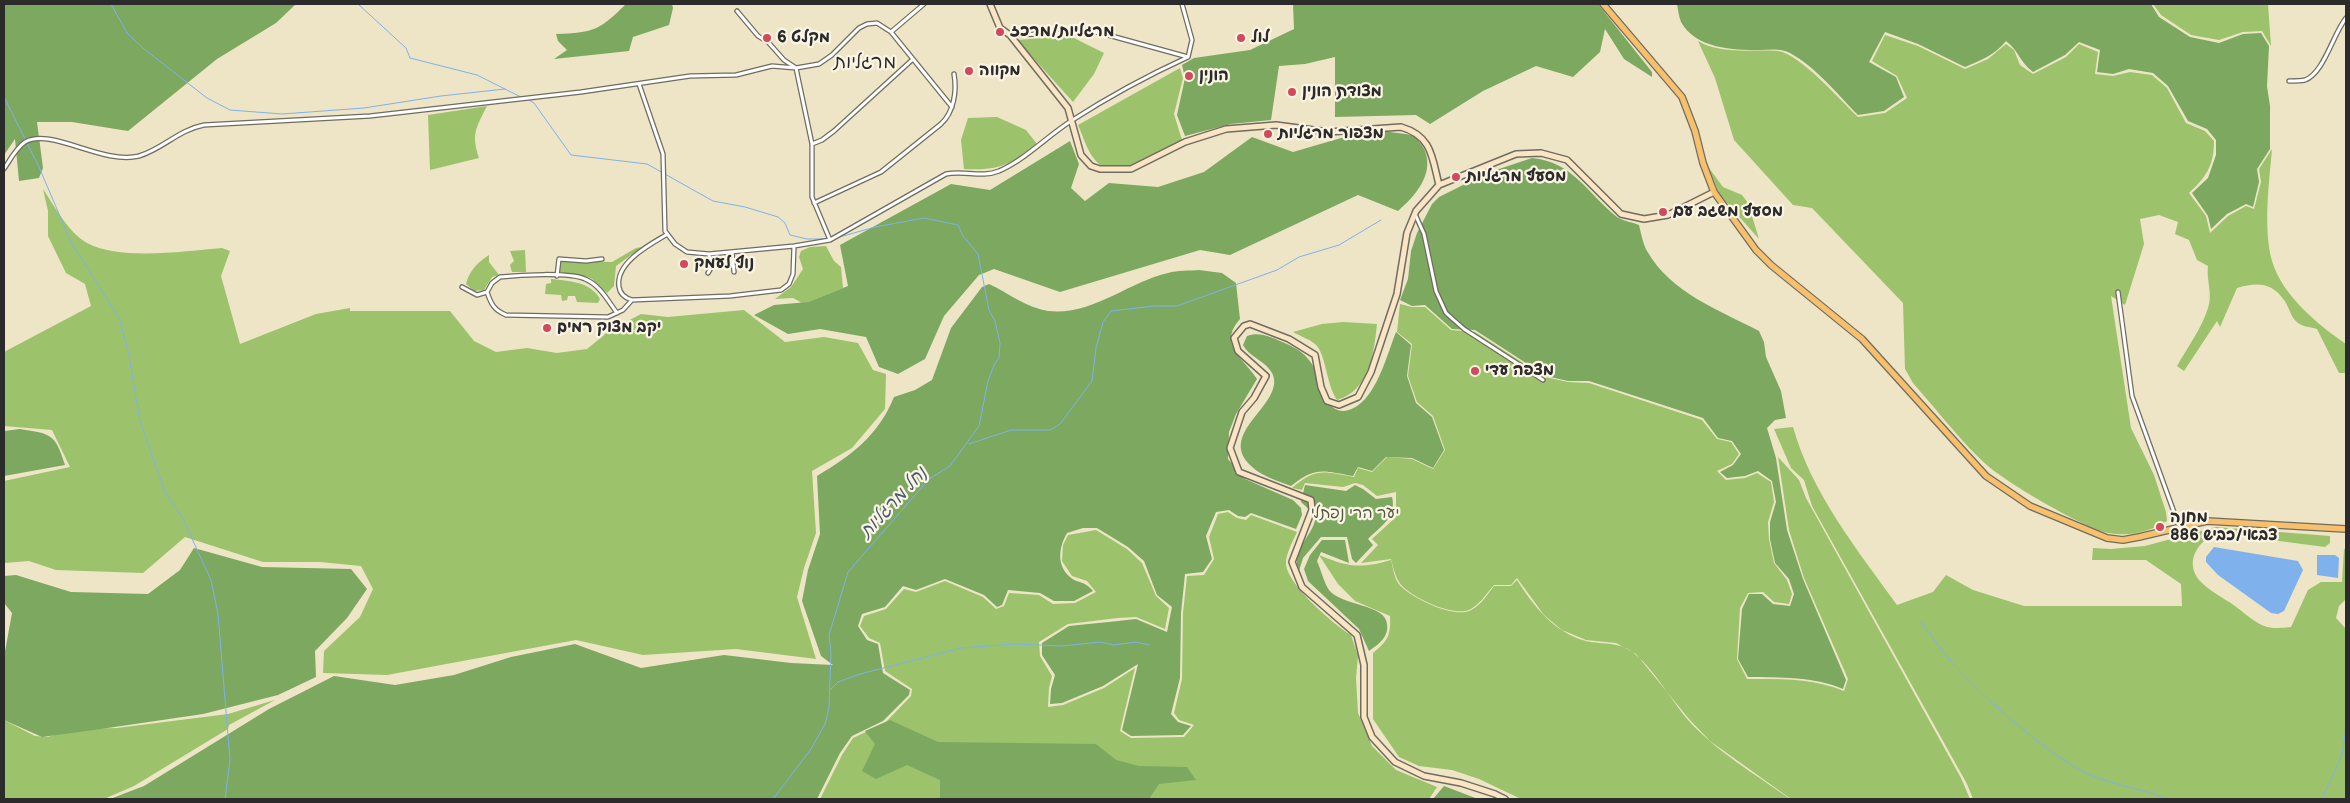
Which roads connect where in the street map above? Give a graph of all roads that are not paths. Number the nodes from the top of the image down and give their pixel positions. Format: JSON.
{"nodes":[{"id":1,"x":924,"y":4,"type":"edge"},
{"id":2,"x":990,"y":4,"type":"edge"},
{"id":3,"x":1182,"y":4,"type":"edge"},
{"id":4,"x":1603,"y":4,"type":"edge"},
{"id":5,"x":737,"y":11,"type":"dead end"},
{"id":6,"x":2346,"y":18,"type":"edge"},
{"id":7,"x":891,"y":32,"type":"junction"},
{"id":8,"x":1010,"y":35,"type":"junction"},
{"id":9,"x":1188,"y":57,"type":"junction"},
{"id":10,"x":912,"y":60,"type":"junction"},
{"id":11,"x":796,"y":68,"type":"junction"},
{"id":12,"x":954,"y":74,"type":"dead end"},
{"id":13,"x":2290,"y":81,"type":"dead end"},
{"id":14,"x":639,"y":84,"type":"junction"},
{"id":15,"x":952,"y":107,"type":"junction"},
{"id":16,"x":1071,"y":121,"type":"junction"},
{"id":17,"x":812,"y":144,"type":"junction"},
{"id":18,"x":4,"y":169,"type":"edge"},
{"id":19,"x":1439,"y":185,"type":"junction"},
{"id":20,"x":1714,"y":192,"type":"junction"},
{"id":21,"x":814,"y":204,"type":"junction"},
{"id":22,"x":1414,"y":213,"type":"junction"},
{"id":23,"x":666,"y":235,"type":"junction"},
{"id":24,"x":830,"y":240,"type":"junction"},
{"id":25,"x":794,"y":246,"type":"junction"},
{"id":26,"x":732,"y":252,"type":"junction"},
{"id":27,"x":709,"y":254,"type":"junction"},
{"id":28,"x":602,"y":259,"type":"dead end"},
{"id":29,"x":734,"y":272,"type":"dead end"},
{"id":30,"x":708,"y":273,"type":"dead end"},
{"id":31,"x":556,"y":276,"type":"junction"},
{"id":32,"x":462,"y":287,"type":"dead end"},
{"id":33,"x":487,"y":292,"type":"junction"},
{"id":34,"x":2118,"y":292,"type":"dead end"},
{"id":35,"x":632,"y":300,"type":"junction"},
{"id":36,"x":617,"y":313,"type":"junction"},
{"id":37,"x":1542,"y":380,"type":"dead end"},
{"id":38,"x":2179,"y":526,"type":"junction"},
{"id":39,"x":2346,"y":529,"type":"edge"},
{"id":40,"x":1505,"y":799,"type":"edge"}],
"edges":[{"from":1,"to":7,"type":"street"},
{"from":2,"to":8,"type":"main road"},
{"from":3,"to":9,"type":"street"},
{"from":4,"to":20,"type":"main road"},
{"from":5,"to":11,"type":"street"},
{"from":6,"to":13,"type":"street"},
{"from":7,"to":10,"type":"street"},
{"from":7,"to":11,"type":"street"},
{"from":8,"to":9,"type":"street"},
{"from":8,"to":16,"type":"main road"},
{"from":9,"to":16,"type":"street"},
{"from":10,"to":15,"type":"street"},
{"from":10,"to":17,"type":"street"},
{"from":11,"to":14,"type":"street"},
{"from":11,"to":17,"type":"street"},
{"from":12,"to":15,"type":"street"},
{"from":14,"to":18,"type":"street"},
{"from":14,"to":23,"type":"street"},
{"from":15,"to":21,"type":"street"},
{"from":16,"to":19,"type":"main road"},
{"from":16,"to":24,"type":"street"},
{"from":17,"to":21,"type":"street"},
{"from":19,"to":20,"type":"main road"},
{"from":19,"to":22,"type":"main road"},
{"from":20,"to":38,"type":"main road"},
{"from":21,"to":24,"type":"street"},
{"from":22,"to":37,"type":"street"},
{"from":22,"to":40,"type":"main road"},
{"from":23,"to":27,"type":"street"},
{"from":23,"to":35,"type":"street"},
{"from":24,"to":25,"type":"street"},
{"from":25,"to":26,"type":"street"},
{"from":25,"to":35,"type":"street"},
{"from":26,"to":27,"type":"street"},
{"from":26,"to":29,"type":"street"},
{"from":27,"to":30,"type":"street"},
{"from":28,"to":31,"type":"street"},
{"from":31,"to":33,"type":"street"},
{"from":31,"to":36,"type":"street"},
{"from":32,"to":33,"type":"street"},
{"from":33,"to":36,"type":"street"},
{"from":34,"to":38,"type":"street"},
{"from":35,"to":36,"type":"street"},
{"from":38,"to":39,"type":"main road"}]}
